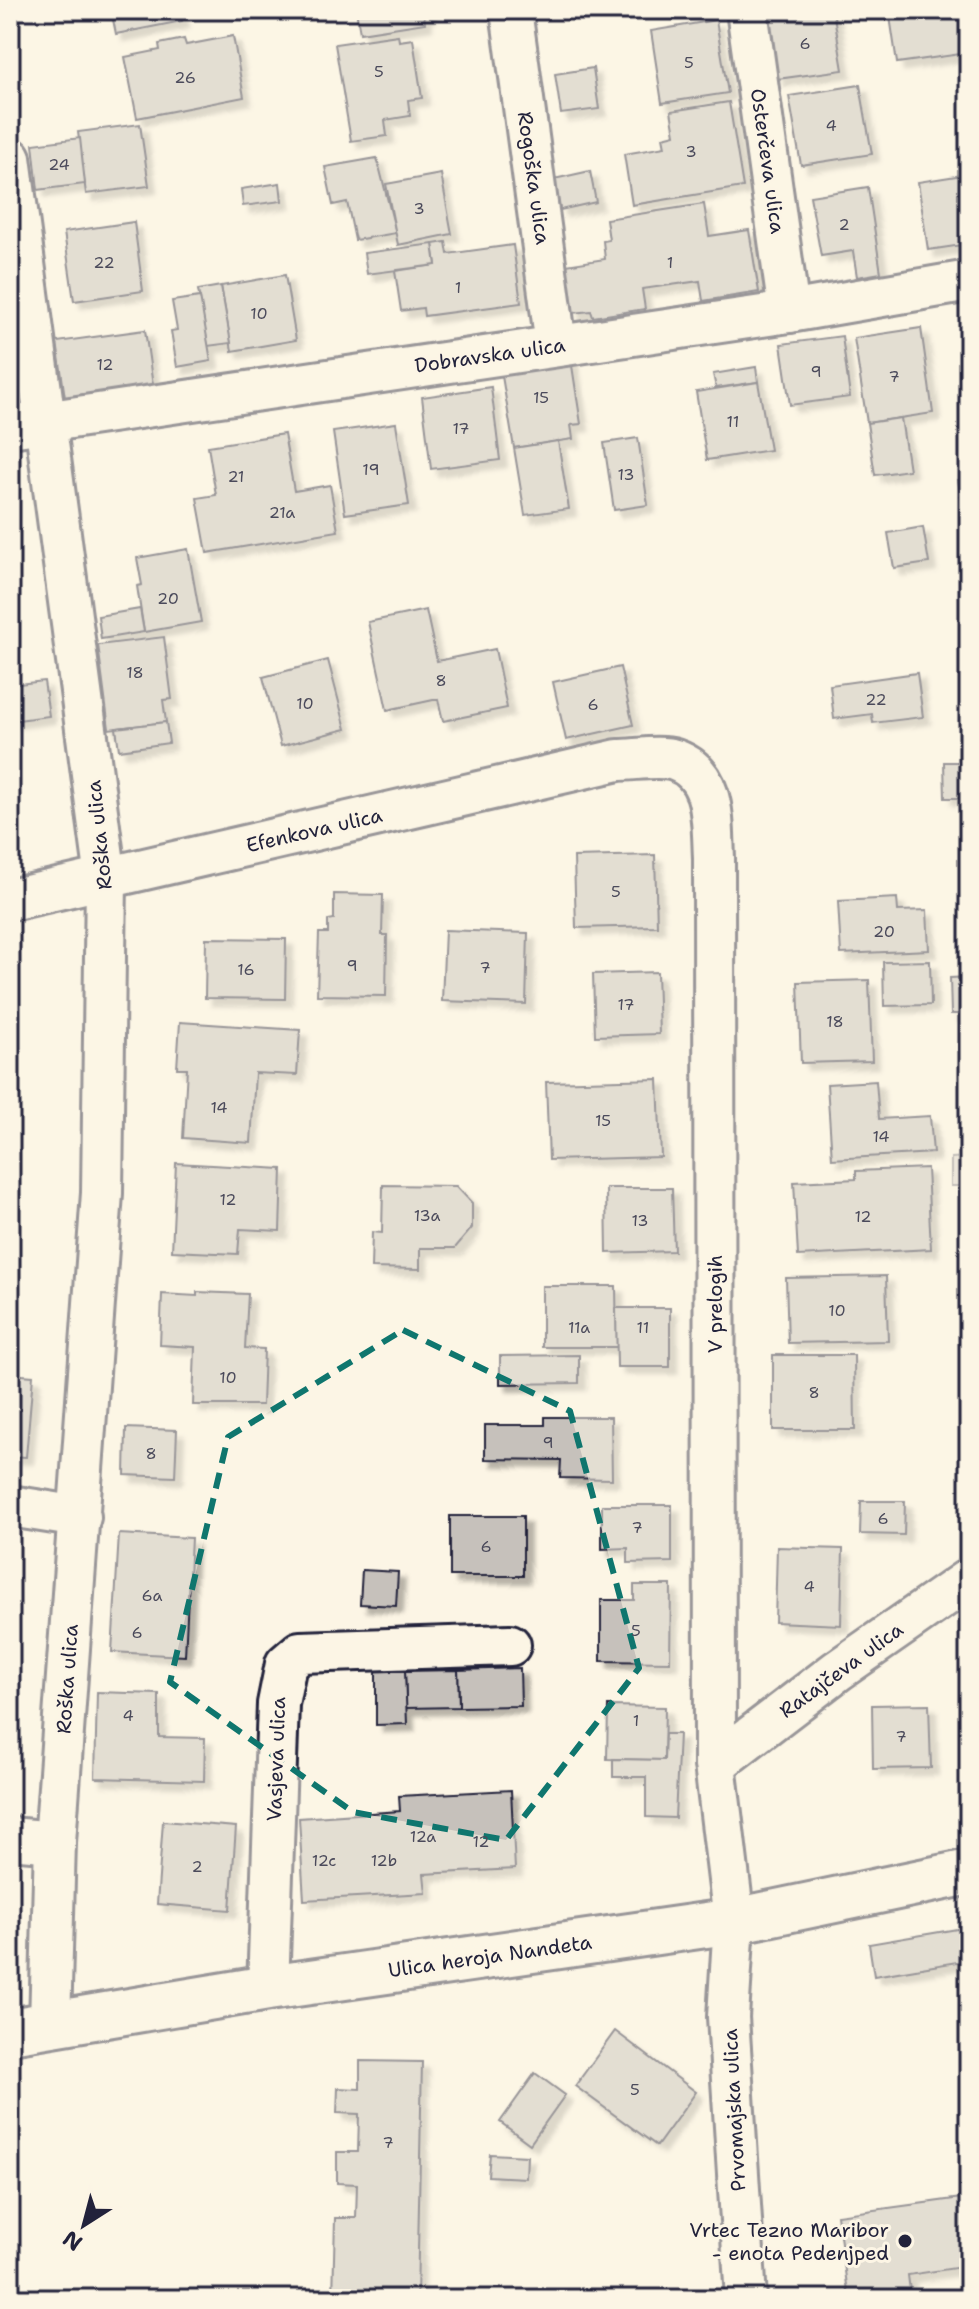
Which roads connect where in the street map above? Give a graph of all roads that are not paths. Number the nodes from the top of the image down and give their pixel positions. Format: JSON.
{"nodes":[{"id":1,"x":511,"y":10,"type":"edge"},
{"id":2,"x":747,"y":10,"type":"edge"},
{"id":3,"x":10,"y":158,"type":"edge"},
{"id":4,"x":969,"y":281,"type":"edge"},
{"id":5,"x":789,"y":312,"type":"junction"},
{"id":6,"x":556,"y":345,"type":"junction"},
{"id":7,"x":28,"y":424,"type":"edge"},
{"id":8,"x":618,"y":760,"type":"joint"},
{"id":9,"x":106,"y":879,"type":"junction"},
{"id":10,"x":10,"y":900,"type":"edge"},
{"id":11,"x":10,"y":1506,"type":"edge"},
{"id":12,"x":80,"y":1517,"type":"junction"},
{"id":13,"x":969,"y":1579,"type":"edge"},
{"id":14,"x":510,"y":1645,"type":"dead end"},
{"id":15,"x":715,"y":1764,"type":"junction"},
{"id":16,"x":10,"y":1838,"type":"edge"},
{"id":17,"x":55,"y":1842,"type":"junction"},
{"id":18,"x":969,"y":1872,"type":"edge"},
{"id":19,"x":734,"y":1921,"type":"junction"},
{"id":20,"x":268,"y":1988,"type":"junction"},
{"id":21,"x":30,"y":2027,"type":"edge"},
{"id":22,"x":746,"y":2299,"type":"edge"}],
"edges":[{"from":1,"to":6,"type":"street","name":"Rogoška ulica"},
{"from":2,"to":5,"type":"street","name":"Osterčeva ulica"},
{"from":3,"to":7,"type":"street","name":"Roška ulica"},
{"from":4,"to":5,"type":"street","name":"Dobravska ulica"},
{"from":5,"to":6,"type":"street","name":"Dobravska ulica"},
{"from":6,"to":7,"type":"street","name":"Dobravska ulica"},
{"from":7,"to":9,"type":"street","name":"Roška ulica"},
{"from":8,"to":9,"type":"street","name":"Efenkova ulica"},
{"from":8,"to":15,"type":"street","name":"V prelogih"},
{"from":9,"to":10,"type":"street","name":"Efenkova ulica"},
{"from":9,"to":12,"type":"street","name":"Roška ulica"},
{"from":11,"to":12,"type":"street"},
{"from":12,"to":17,"type":"street","name":"Roška ulica"},
{"from":13,"to":15,"type":"street","name":"Ratajčeva ulica"},
{"from":14,"to":20,"type":"street","name":"Vasjeva ulica"},
{"from":15,"to":19,"type":"street","name":"V prelogih"},
{"from":16,"to":17,"type":"street"},
{"from":17,"to":21,"type":"street","name":"Roška ulica"},
{"from":18,"to":19,"type":"street","name":"Ulica heroja Nandeta"},
{"from":19,"to":20,"type":"street","name":"Ulica heroja Nandeta"},
{"from":19,"to":22,"type":"street","name":"Prvomajska ulica"},
{"from":20,"to":21,"type":"street","name":"Ulica heroja Nandeta"}]}
